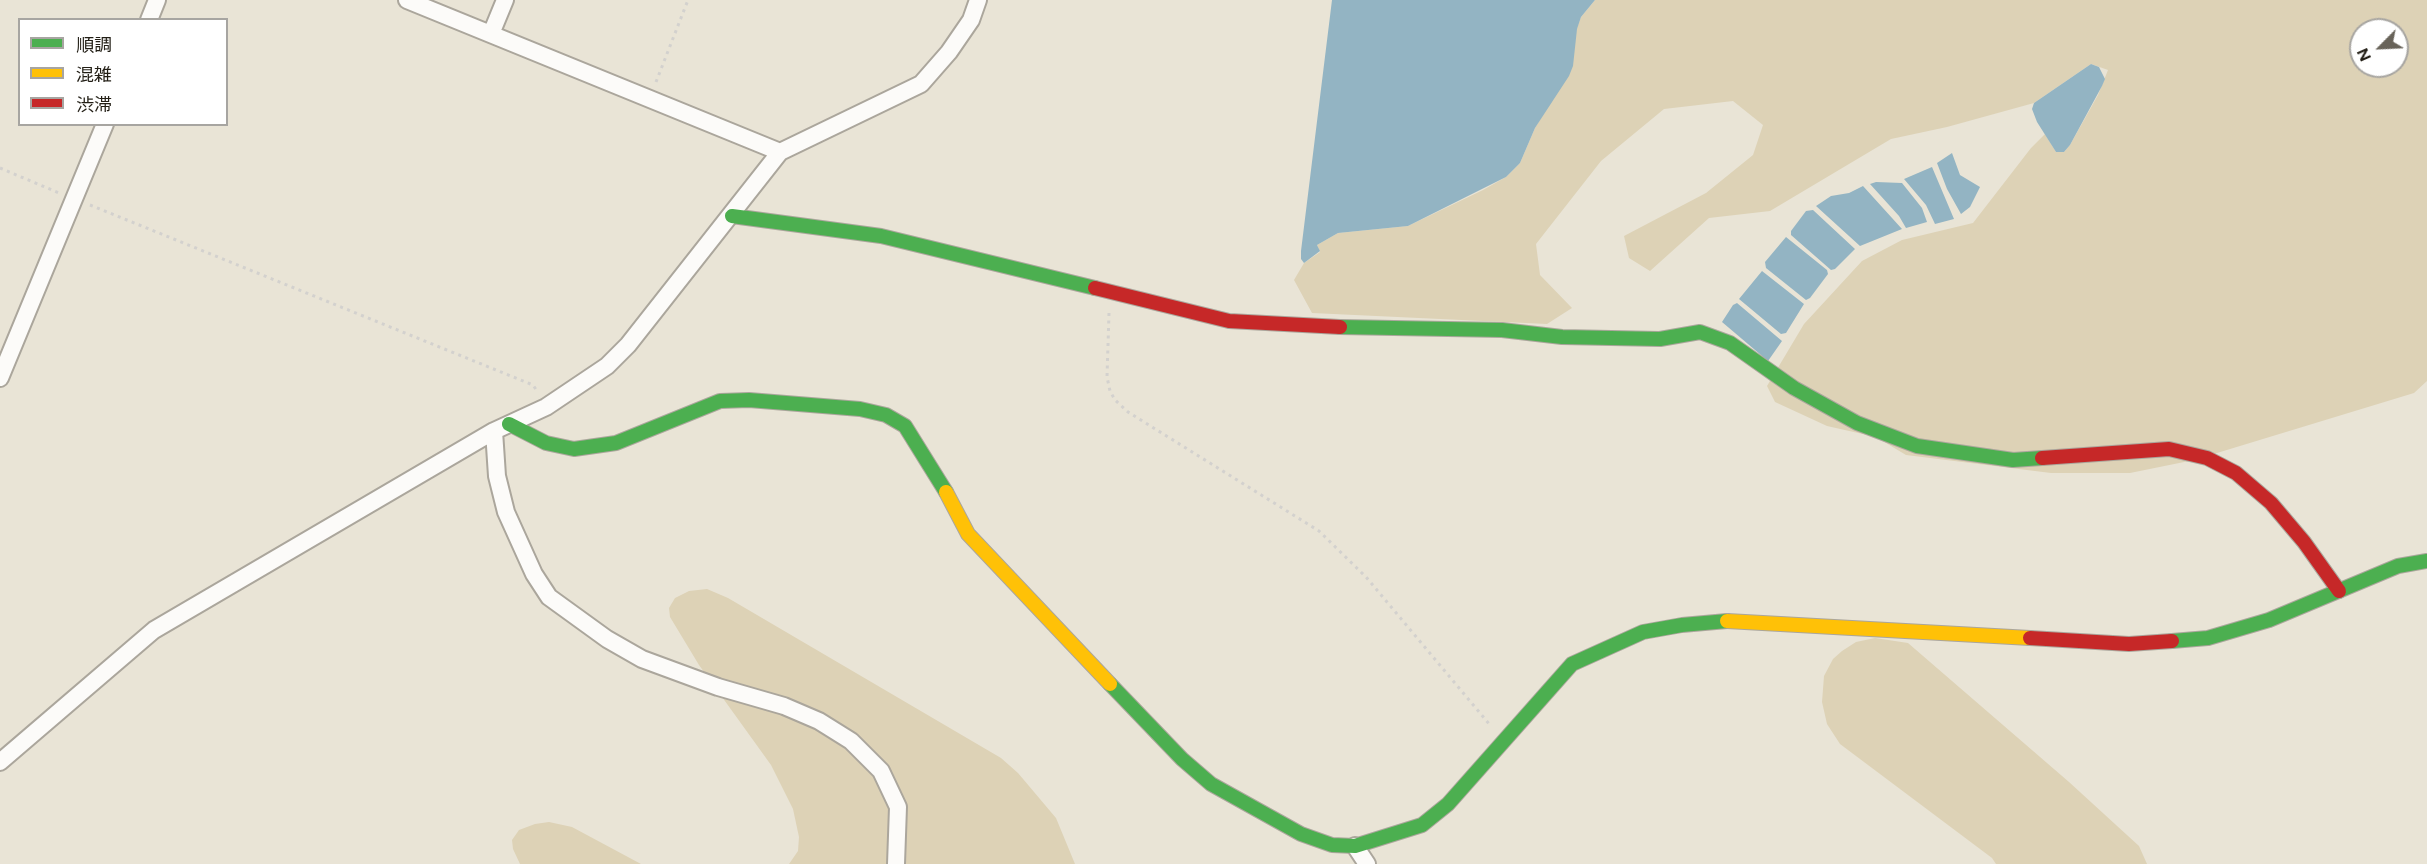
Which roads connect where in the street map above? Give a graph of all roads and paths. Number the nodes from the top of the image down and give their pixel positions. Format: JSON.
{"nodes":[{"id":1,"x":157,"y":0,"type":"edge"},
{"id":2,"x":407,"y":0,"type":"edge"},
{"id":3,"x":505,"y":0,"type":"edge"},
{"id":4,"x":688,"y":0,"type":"edge"},
{"id":5,"x":978,"y":0,"type":"edge"},
{"id":6,"x":150,"y":18,"type":"edge"},
{"id":7,"x":491,"y":34,"type":"junction"},
{"id":8,"x":649,"y":100,"type":"junction"},
{"id":9,"x":104,"y":126,"type":"edge"},
{"id":10,"x":780,"y":152,"type":"junction"},
{"id":11,"x":0,"y":168,"type":"edge"},
{"id":12,"x":74,"y":199,"type":"junction"},
{"id":13,"x":732,"y":216,"type":"junction"},
{"id":14,"x":1109,"y":292,"type":"junction"},
{"id":15,"x":0,"y":378,"type":"edge"},
{"id":16,"x":546,"y":406,"type":"junction"},
{"id":17,"x":509,"y":424,"type":"junction"},
{"id":18,"x":494,"y":431,"type":"junction"},
{"id":19,"x":2427,"y":561,"type":"edge"},
{"id":20,"x":2339,"y":591,"type":"junction"},
{"id":21,"x":1503,"y":740,"type":"junction"},
{"id":22,"x":0,"y":762,"type":"edge"},
{"id":23,"x":1355,"y":846,"type":"junction"},
{"id":24,"x":897,"y":864,"type":"edge"},
{"id":25,"x":1367,"y":864,"type":"edge"}],
"edges":[{"from":1,"to":6,"type":"street"},
{"from":2,"to":7,"type":"street"},
{"from":3,"to":7,"type":"street"},
{"from":4,"to":8,"type":"path"},
{"from":5,"to":10,"type":"street"},
{"from":7,"to":8,"type":"street"},
{"from":8,"to":10,"type":"street"},
{"from":9,"to":12,"type":"street"},
{"from":10,"to":13,"type":"street"},
{"from":11,"to":12,"type":"path"},
{"from":12,"to":15,"type":"street"},
{"from":12,"to":16,"type":"path"},
{"from":13,"to":14,"type":"street"},
{"from":13,"to":16,"type":"street"},
{"from":14,"to":20,"type":"street"},
{"from":14,"to":21,"type":"path"},
{"from":16,"to":17,"type":"street"},
{"from":17,"to":18,"type":"street"},
{"from":17,"to":23,"type":"street"},
{"from":18,"to":22,"type":"street"},
{"from":18,"to":24,"type":"street"},
{"from":19,"to":20,"type":"street"},
{"from":20,"to":21,"type":"street"},
{"from":21,"to":23,"type":"street"},
{"from":23,"to":25,"type":"street"}]}
